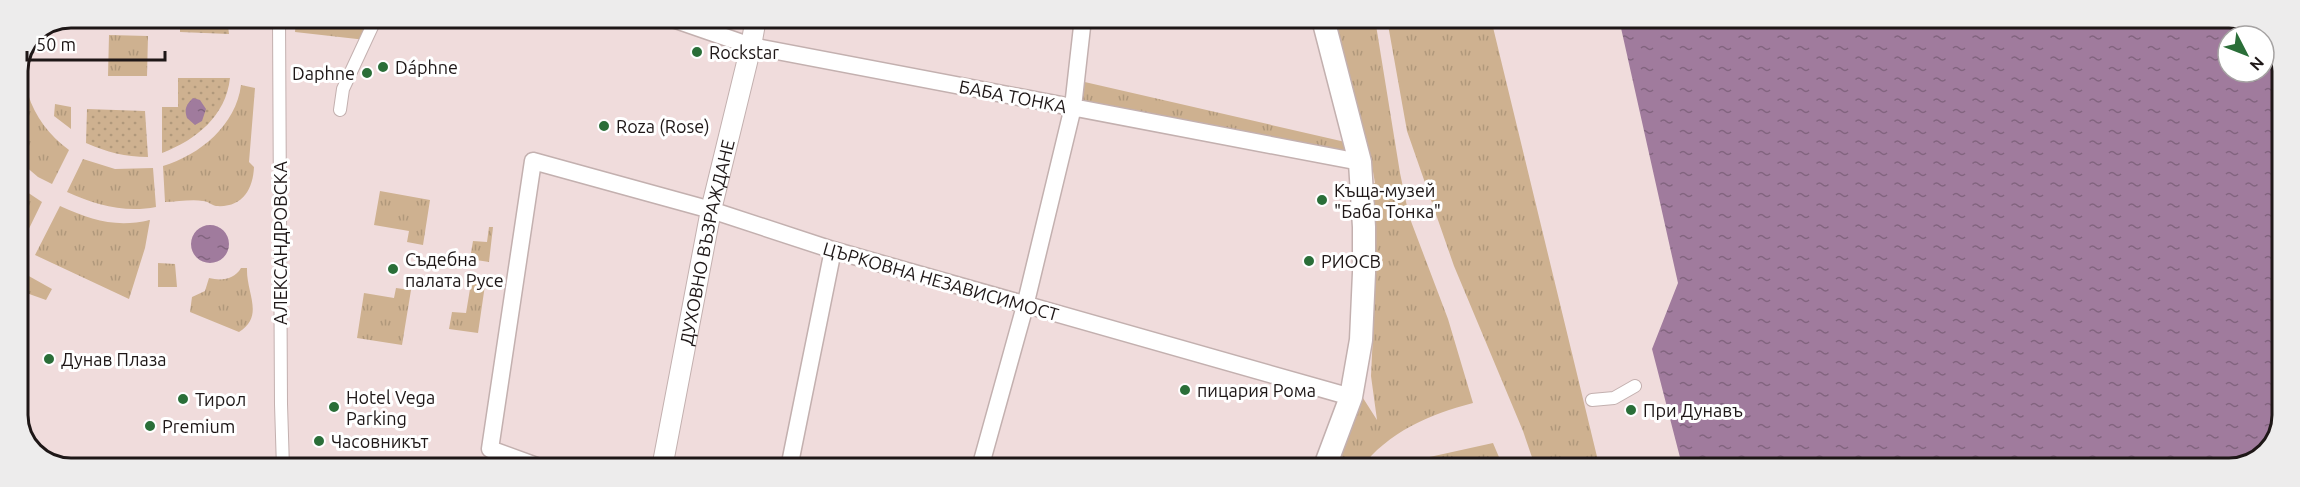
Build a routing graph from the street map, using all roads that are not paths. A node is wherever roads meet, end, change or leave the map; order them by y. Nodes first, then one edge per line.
1 (279, 29) edge
2 (371, 29) edge
3 (702, 29) edge
4 (754, 29) edge
5 (1081, 29) edge
6 (1326, 29) edge
7 (752, 46) junction
8 (1072, 107) junction
9 (339, 110) dead end
10 (1359, 162) junction
11 (711, 210) junction
12 (834, 250) junction
13 (1024, 306) junction
14 (1635, 386) dead end
15 (1351, 397) junction
16 (1592, 400) dead end
17 (284, 458) edge
18 (515, 458) edge
19 (665, 458) edge
20 (791, 458) edge
21 (983, 458) edge
22 (1330, 458) edge

1 - 17 street, АЛЕКСАНДРОВСКА
2 - 9 street
3 - 7 street, БАБА ТОНКА
4 - 7 street, ДУХОВНО ВЪЗРАЖДАНЕ
5 - 8 street
6 - 10 main road
7 - 8 street, БАБА ТОНКА
7 - 11 street, ДУХОВНО ВЪЗРАЖДАНЕ
8 - 10 street, БАБА ТОНКА
8 - 13 street
10 - 15 main road
11 - 12 street, ЦЪРКОВНА НЕЗАВИСИМОСТ
11 - 18 street, ЦЪРКОВНА НЕЗАВИСИМОСТ
11 - 19 street, ДУХОВНО ВЪЗРАЖДАНЕ
12 - 13 street, ЦЪРКОВНА НЕЗАВИСИМОСТ
12 - 20 street
13 - 15 street, ЦЪРКОВНА НЕЗАВИСИМОСТ
13 - 21 street
14 - 16 street
15 - 22 main road

